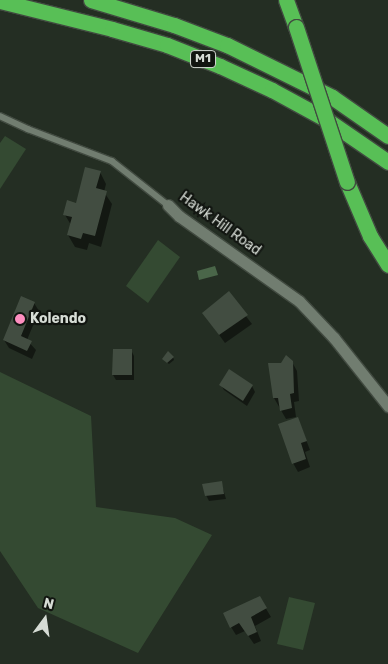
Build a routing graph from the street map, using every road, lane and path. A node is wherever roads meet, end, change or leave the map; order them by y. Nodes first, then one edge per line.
1 (91, 0) edge
2 (286, 0) edge
3 (0, 1) edge
4 (0, 116) edge
5 (388, 136) edge
6 (388, 162) edge
7 (168, 205) joint
8 (388, 265) edge
9 (388, 406) edge

1 - 5 highway, M1
2 - 8 highway, bridge
3 - 6 highway, M1
4 - 7 lane, Hawk Hill Road
7 - 9 street, Hawk Hill Road

